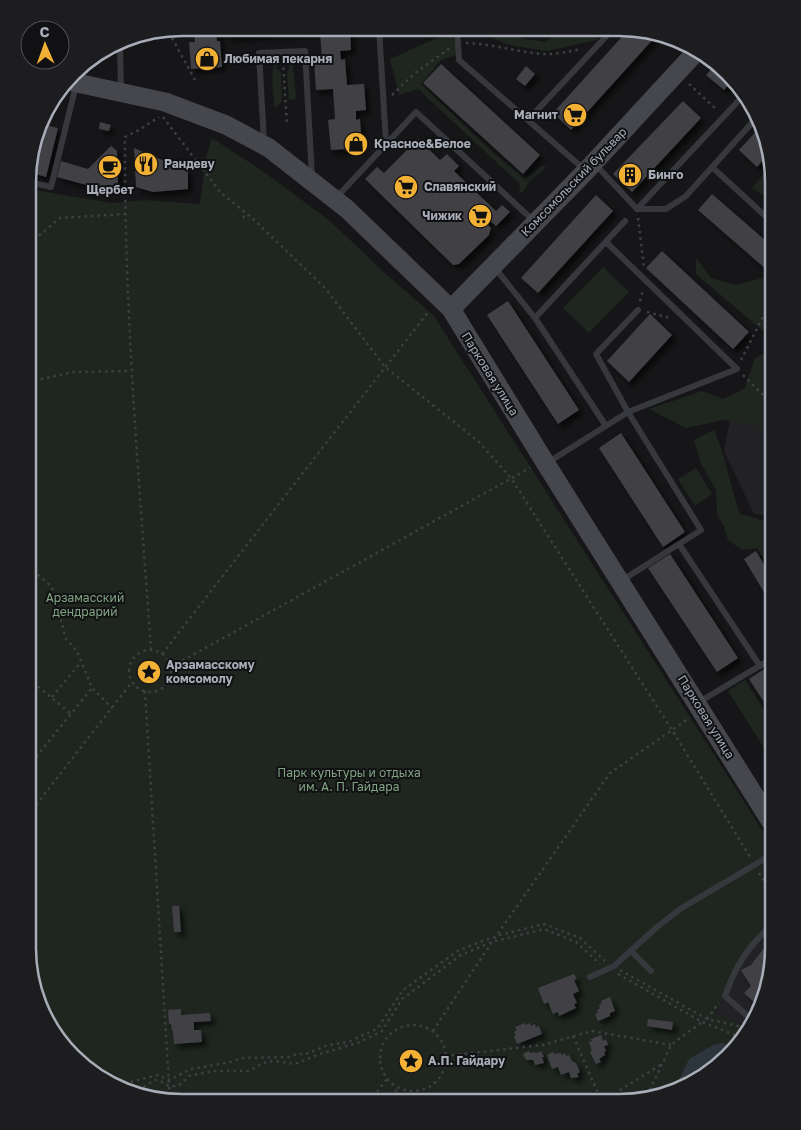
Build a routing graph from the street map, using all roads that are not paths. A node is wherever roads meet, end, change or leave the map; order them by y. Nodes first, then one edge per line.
1 (380, 36) edge
2 (458, 36) edge
3 (606, 36) edge
4 (120, 50) edge
5 (692, 56) edge
6 (75, 83) edge
7 (71, 88) edge
8 (121, 92) junction
9 (739, 100) edge
10 (528, 120) junction
11 (752, 123) edge
12 (386, 143) junction
13 (264, 146) junction
14 (590, 167) junction
15 (712, 168) junction
16 (312, 180) junction
17 (36, 184) edge
18 (335, 199) junction
19 (637, 209) junction
20 (765, 215) edge
21 (625, 221) dead end
22 (536, 222) junction
23 (606, 242) junction
24 (493, 265) junction
25 (451, 309) junction
26 (638, 310) road end
27 (536, 318) junction
28 (628, 412) junction
29 (606, 426) junction
30 (538, 466) junction
31 (679, 544) junction
32 (620, 582) junction
33 (764, 663) edge
34 (760, 666) junction
35 (693, 711) junction
36 (764, 796) edge
37 (764, 859) edge
38 (764, 932) edge
39 (631, 951) junction
40 (651, 971) dead end
41 (590, 977) dead end
42 (748, 1016) edge

1 - 12 lane
2 - 10 lane
3 - 10 lane
4 - 8 lane
5 - 14 street, Комсомольский бульвар
6 - 8 street, Парковая улица
7 - 17 lane
8 - 13 street, Парковая улица
9 - 19 lane
10 - 14 lane
11 - 15 lane
12 - 18 lane
12 - 22 lane
13 - 16 street, Парковая улица
13 - 16 lane
14 - 19 lane
14 - 22 street, Комсомольский бульвар
15 - 19 lane
15 - 20 lane
16 - 18 street, Парковая улица
18 - 25 street, Парковая улица
21 - 23 lane
22 - 24 street, Комсомольский бульвар
23 - 27 lane
23 - 28 lane
24 - 25 street, Комсомольский бульвар
24 - 27 lane
25 - 30 street, Парковая улица
26 - 28 lane
27 - 29 lane
28 - 29 lane
28 - 31 lane
29 - 30 lane
30 - 32 street, Парковая улица
31 - 32 lane
31 - 34 lane
32 - 35 street, Парковая улица
33 - 34 lane
34 - 35 lane
35 - 36 street, Парковая улица
37 - 39 lane
38 - 42 lane
39 - 40 lane
39 - 41 lane

